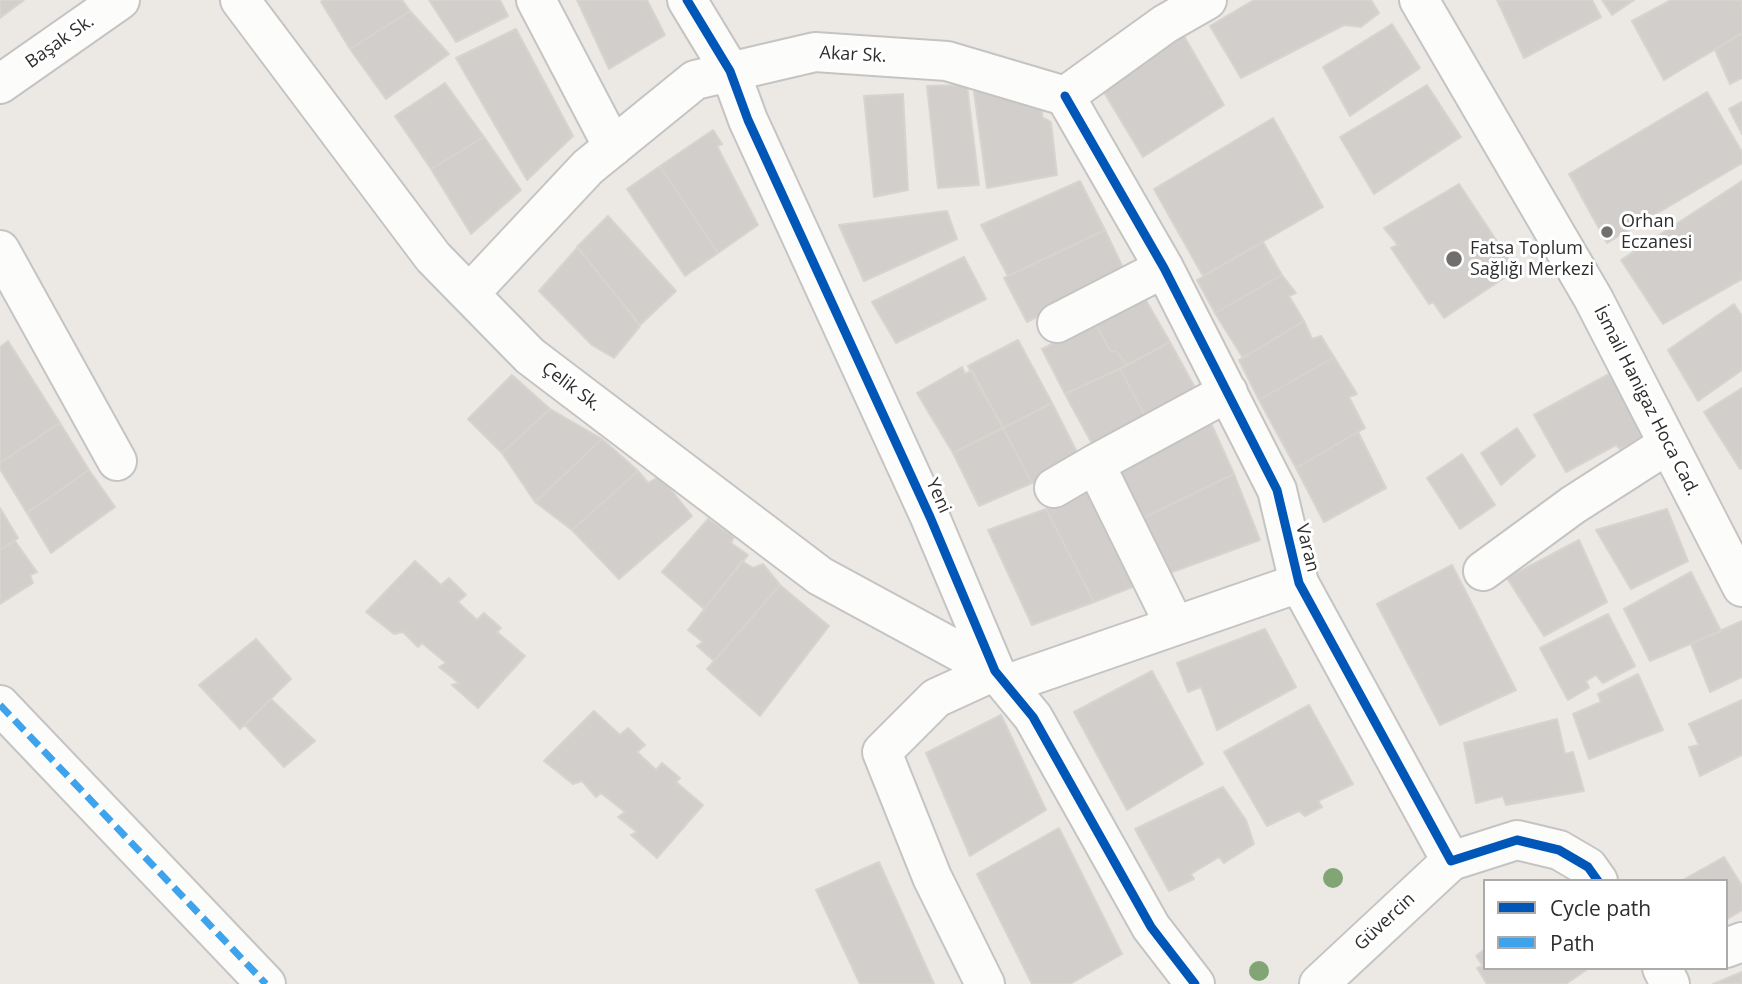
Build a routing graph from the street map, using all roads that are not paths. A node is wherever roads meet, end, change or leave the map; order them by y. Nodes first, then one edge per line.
1 (120, 0) edge
2 (240, 0) edge
3 (536, 0) edge
4 (687, 0) edge
5 (1208, 0) edge
6 (1433, 5) edge
7 (1160, 12) edge
8 (730, 71) junction
9 (0, 84) edge
10 (1065, 96) junction
11 (613, 147) junction
12 (0, 250) edge
13 (1164, 268) junction
14 (470, 294) junction
15 (1057, 323) dead end
16 (1227, 393) junction
17 (1668, 443) junction
18 (117, 461) dead end
19 (1095, 464) junction
20 (1054, 488) dead end
21 (1483, 571) dead end
22 (1299, 583) junction
23 (1742, 587) edge
24 (1175, 626) junction
25 (1001, 678) junction
26 (0, 705) edge
27 (1451, 861) junction
28 (1597, 879) edge
29 (266, 984) edge
30 (985, 984) edge
31 (1195, 984) edge
32 (1319, 984) edge

1 - 9 street, Başak Sk.
2 - 14 street, Çelik Sk.
3 - 11 street
4 - 8 street, Yeni
5 - 7 street
6 - 17 street, İsmail Hanigaz Hoca Cad.
7 - 10 street
8 - 10 street, Akar Sk.
8 - 11 street, Akar Sk.
8 - 25 street, Yeni
10 - 13 street, Varan
11 - 14 street, Akar Sk.
12 - 18 street
13 - 15 street
13 - 16 street, Varan
14 - 25 street, Çelik Sk.
16 - 19 street
16 - 22 street, Varan
17 - 21 street
17 - 23 street, İsmail Hanigaz Hoca Cad.
19 - 20 street
19 - 24 street
22 - 24 street
22 - 27 street, Varan
24 - 25 street
25 - 30 street
25 - 31 street, Yeni
26 - 29 street
27 - 28 street
27 - 32 street, Güvercin

